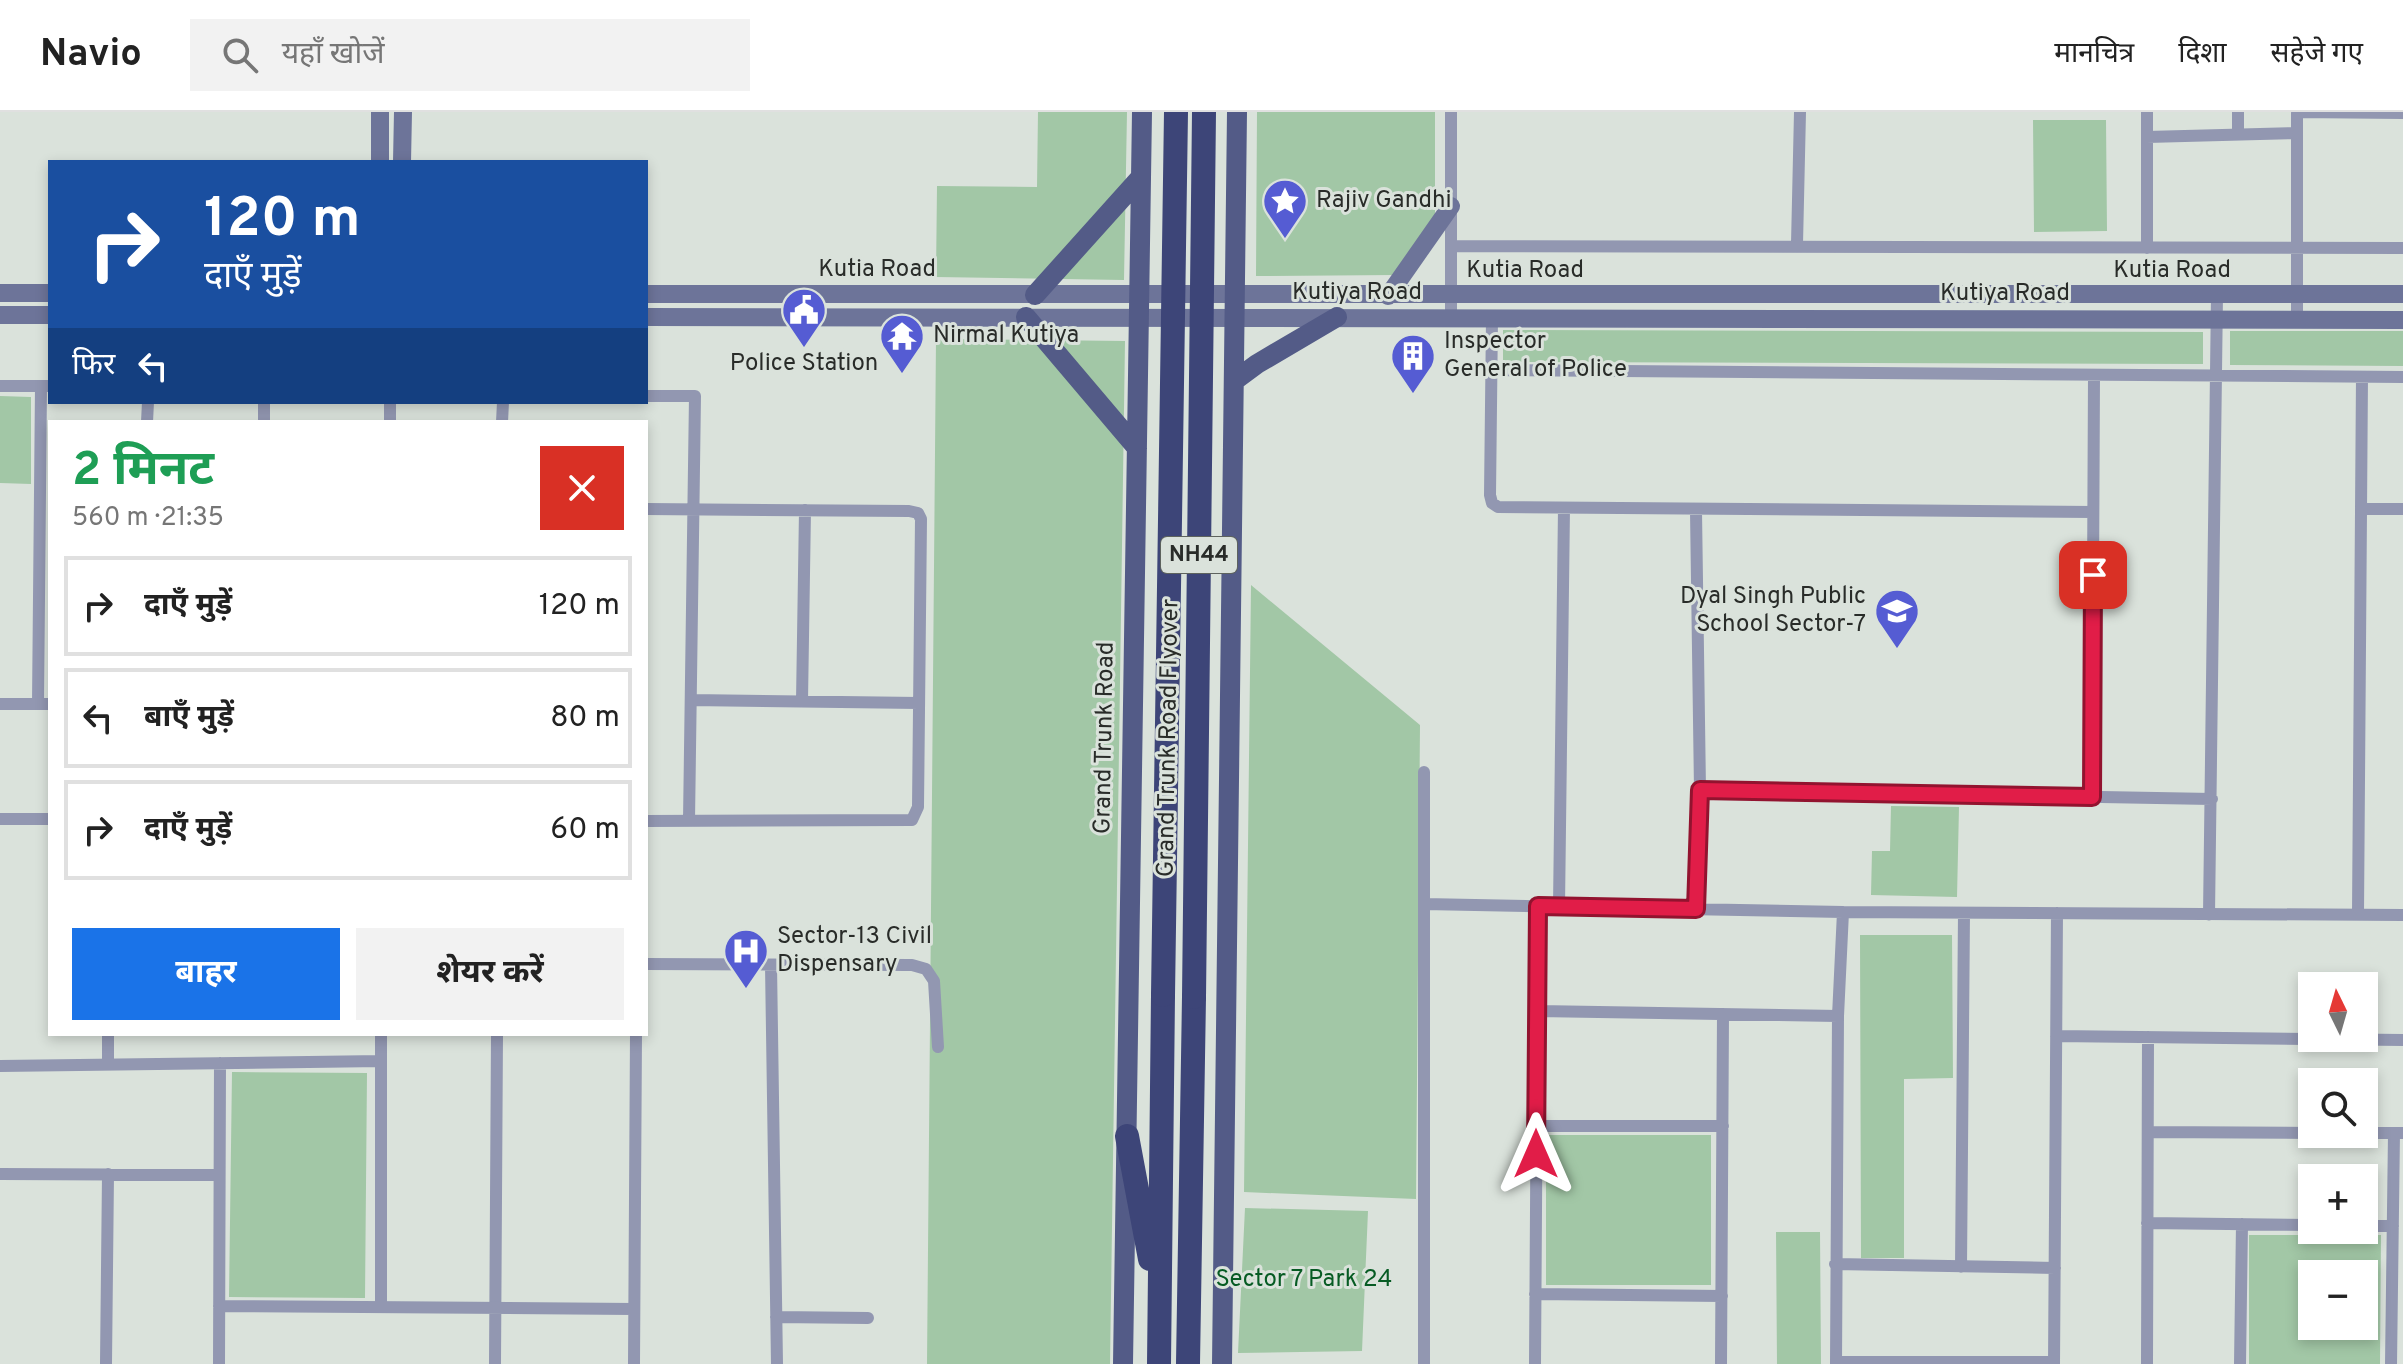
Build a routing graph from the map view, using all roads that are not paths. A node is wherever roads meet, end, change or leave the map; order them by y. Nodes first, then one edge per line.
1 (1142, 112) edge
2 (1176, 112) edge
3 (1204, 112) edge
4 (1237, 112) edge
5 (1451, 112) edge
6 (1800, 112) edge
7 (2147, 112) edge
8 (2238, 112) edge
9 (2297, 112) edge
10 (2403, 113) edge
11 (380, 115) edge
12 (403, 115) edge
13 (2297, 133) junction
14 (2238, 135) junction
15 (2147, 137) junction
16 (380, 160) edge
17 (402, 160) edge
18 (1141, 177) junction
19 (1451, 206) junction
20 (1797, 244) junction
21 (1451, 246) junction
22 (2147, 248) junction
23 (2297, 248) junction
24 (2403, 248) edge
25 (0, 293) edge
26 (48, 293) edge
27 (648, 294) edge
28 (929, 294) junction
29 (2297, 294) junction
30 (2403, 294) edge
31 (1035, 295) junction
32 (1081, 295) junction
33 (1140, 295) junction
34 (1235, 295) junction
35 (1451, 295) junction
36 (2217, 295) junction
37 (1320, 296) junction
38 (1388, 296) junction
39 (0, 315) edge
40 (48, 315) edge
41 (648, 317) edge
42 (927, 317) junction
43 (1026, 317) junction
44 (1081, 317) junction
45 (1139, 317) junction
46 (1235, 317) junction
47 (1329, 317) junction
48 (1451, 317) junction
49 (1492, 317) junction
50 (2217, 319) junction
51 (2297, 320) junction
52 (2403, 320) edge
53 (1491, 370) junction
54 (2094, 375) junction
55 (2217, 377) junction
56 (2362, 377) junction
57 (2403, 377) edge
58 (1234, 381) junction
59 (0, 386) edge
60 (46, 386) edge
61 (648, 396) edge
62 (1137, 448) junction
63 (1564, 508) junction
64 (648, 509) edge
65 (693, 509) junction
66 (2361, 509) junction
67 (2403, 509) edge
68 (805, 510) junction
69 (1696, 511) junction
70 (2093, 512) junction
71 (691, 700) junction
72 (802, 701) junction
73 (919, 703) junction
74 (0, 704) edge
75 (44, 704) edge
76 (1424, 772) dead end
77 (1700, 790) junction
78 (2092, 797) junction
79 (2212, 799) junction
80 (0, 819) edge
81 (48, 819) edge
82 (648, 821) edge
83 (689, 821) junction
84 (1424, 904) junction
85 (1538, 906) junction
86 (1559, 907) junction
87 (1696, 909) junction
88 (1843, 912) junction
89 (1964, 913) junction
90 (2057, 913) junction
91 (2358, 914) junction
92 (2209, 915) junction
93 (2403, 915) edge
94 (648, 964) edge
95 (771, 965) junction
96 (1538, 1011) junction
97 (1723, 1014) junction
98 (1838, 1016) junction
99 (108, 1036) edge
100 (381, 1036) edge
101 (497, 1036) edge
102 (636, 1036) edge
103 (2056, 1036) junction
104 (2148, 1037) junction
105 (2403, 1040) edge
106 (938, 1047) dead end
107 (381, 1061) junction
108 (220, 1063) junction
109 (108, 1064) junction
110 (0, 1066) edge
111 (1537, 1126) junction
112 (1723, 1126) junction
113 (2148, 1132) junction
114 (2298, 1133) edge
115 (2398, 1133) edge
116 (1127, 1136) junction
117 (0, 1174) edge
118 (108, 1174) junction
119 (219, 1175) junction
120 (2147, 1223) junction
121 (2242, 1224) junction
122 (2298, 1225) edge
123 (2378, 1226) edge
124 (2393, 1226) junction
125 (1835, 1264) junction
126 (1961, 1267) junction
127 (2055, 1268) junction
128 (1535, 1294) junction
129 (1722, 1296) junction
130 (219, 1306) junction
131 (381, 1307) junction
132 (495, 1308) junction
133 (634, 1309) junction
134 (1160, 1312) junction
135 (776, 1317) junction
136 (868, 1318) dead end
137 (1836, 1363) edge
138 (1959, 1363) edge
139 (2054, 1363) edge
140 (106, 1364) edge
141 (219, 1364) edge
142 (495, 1364) edge
143 (634, 1364) edge
144 (777, 1364) edge
145 (1123, 1364) edge
146 (1159, 1364) edge
147 (1188, 1364) edge
148 (1222, 1364) edge
149 (1424, 1364) edge
150 (1535, 1364) edge
151 (1721, 1364) edge
152 (2147, 1364) edge
153 (2240, 1364) edge
154 (2391, 1364) edge

1 - 18 main road, Grand Trunk Road
2 - 134 highway, Grand Trunk Road Flyover / NH44, bridge
3 - 147 highway, Grand Trunk Road Flyover / NH44, bridge
4 - 34 main road
5 - 19 street
6 - 20 street
7 - 15 street
8 - 14 street
9 - 10 street
9 - 13 street
11 - 12 street
11 - 16 street
12 - 17 street
13 - 14 street
13 - 23 street
14 - 15 street
15 - 22 street
18 - 31 main road
18 - 33 main road, Grand Trunk Road
19 - 21 street
19 - 38 street
20 - 21 street
20 - 22 street
21 - 35 street
22 - 23 street
23 - 24 street
23 - 29 street
25 - 26 street
27 - 28 street, Kutia Road
28 - 31 street, Kutia Road
28 - 42 street
29 - 30 street, Kutia Road
29 - 36 street, Kutia Road
29 - 51 street
31 - 32 street, Kutia Road
32 - 33 street, Kutia Road
32 - 44 street
33 - 34 street, Kutia Road
33 - 45 main road, Grand Trunk Road
34 - 37 street, Kutia Road
34 - 46 main road
35 - 36 street, Kutia Road
35 - 38 street, Kutia Road
35 - 48 street
36 - 50 street
37 - 38 street, Kutia Road
37 - 47 street
39 - 40 street
41 - 42 street, Kutiya Road
42 - 43 street, Kutiya Road
43 - 44 street, Kutiya Road
43 - 62 main road
44 - 45 street, Kutiya Road
45 - 46 street, Kutiya Road
45 - 62 main road, Grand Trunk Road
46 - 47 street, Kutiya Road
46 - 58 main road
47 - 48 street, Kutiya Road
47 - 58 main road
48 - 49 street, Kutiya Road
49 - 50 street, Kutiya Road
49 - 53 street
50 - 51 street, Kutiya Road
50 - 55 street
51 - 52 street, Kutiya Road
53 - 54 street
53 - 63 street
54 - 55 street
54 - 70 street
55 - 56 street
55 - 79 street
56 - 57 street
56 - 66 street
58 - 148 main road
59 - 60 street
60 - 75 street
61 - 65 street
62 - 116 main road, Grand Trunk Road
63 - 69 street
63 - 86 street
64 - 65 street
65 - 68 street
65 - 71 street
66 - 67 street
66 - 91 street
68 - 72 street
68 - 73 street
69 - 70 street
69 - 77 street
70 - 78 street
71 - 72 street
71 - 83 street
72 - 73 street
73 - 83 street
74 - 75 street
76 - 84 street
77 - 78 street
77 - 87 street
78 - 79 street
79 - 92 street
80 - 81 street
82 - 83 street
84 - 85 street
84 - 149 street
85 - 86 street
85 - 96 street
86 - 87 street
87 - 88 street
88 - 89 street
88 - 98 street
89 - 90 street
89 - 126 street
90 - 92 street
90 - 103 street
91 - 92 street
91 - 93 street
94 - 95 street
95 - 106 street
95 - 135 street
96 - 97 street
96 - 111 street
97 - 98 street
97 - 112 street
98 - 125 street
99 - 109 street
100 - 107 street
101 - 132 street
102 - 133 street
103 - 104 street
103 - 127 street
104 - 105 street
104 - 113 street
107 - 108 street
107 - 131 street
108 - 109 street
108 - 119 street
109 - 110 street
111 - 112 street
111 - 128 street
112 - 129 street
113 - 114 street
113 - 120 street
115 - 124 street
116 - 134 highway
116 - 145 main road, Grand Trunk Road
117 - 118 street
118 - 119 street
118 - 140 street
119 - 130 street
120 - 121 street
120 - 152 street
121 - 122 street
121 - 153 street
123 - 124 street
124 - 154 street
125 - 126 street
125 - 137 street
126 - 127 street
127 - 139 street
128 - 129 street
128 - 150 street
129 - 151 street
130 - 131 street
130 - 141 street
131 - 132 street
132 - 133 street
132 - 142 street
133 - 143 street
134 - 146 highway, NH44
135 - 136 street
135 - 144 street
137 - 138 street
138 - 139 street

